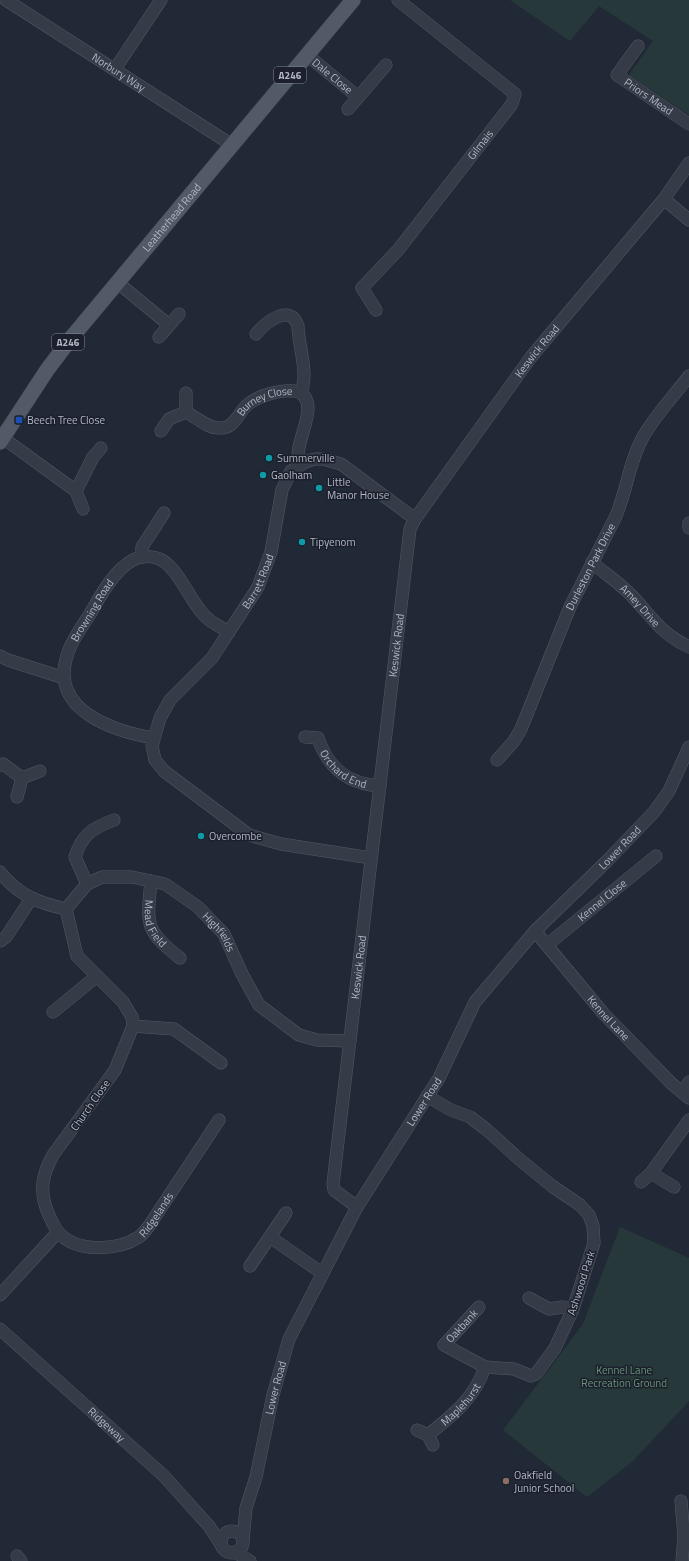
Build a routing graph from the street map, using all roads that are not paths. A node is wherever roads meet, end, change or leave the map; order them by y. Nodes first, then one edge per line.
1 (6, 0) edge
2 (161, 0) edge
3 (353, 0) edge
4 (398, 0) edge
5 (638, 46) dead end
6 (307, 55) junction
7 (386, 65) dead end
8 (115, 69) junction
9 (358, 97) junction
10 (348, 108) dead end
11 (689, 124) edge
12 (232, 145) junction
13 (689, 163) edge
14 (664, 200) junction
15 (689, 220) edge
16 (117, 282) junction
17 (376, 310) dead end
18 (179, 314) dead end
19 (169, 325) junction
20 (256, 334) dead end
21 (159, 338) dead end
22 (689, 376) edge
23 (300, 393) junction
24 (186, 394) dead end
25 (186, 412) junction
26 (161, 427) dead end
27 (2, 440) edge
28 (101, 448) dead end
29 (300, 465) junction
30 (76, 491) junction
31 (83, 509) dead end
32 (164, 513) dead end
33 (415, 518) junction
34 (689, 523) edge
35 (689, 528) edge
36 (142, 557) junction
37 (592, 562) junction
38 (229, 632) junction
39 (689, 647) edge
40 (0, 656) edge
41 (64, 678) junction
42 (312, 735) dead end
43 (152, 738) junction
44 (689, 747) edge
45 (497, 760) dead end
46 (0, 764) edge
47 (40, 771) dead end
48 (22, 778) junction
49 (380, 786) junction
50 (17, 797) dead end
51 (114, 820) dead end
52 (656, 856) dead end
53 (371, 858) junction
54 (0, 872) edge
55 (151, 880) junction
56 (87, 884) junction
57 (32, 899) junction
58 (66, 908) junction
59 (535, 931) junction
60 (0, 941) edge
61 (547, 945) junction
62 (180, 958) dead end
63 (97, 976) junction
64 (53, 1012) dead end
65 (133, 1026) junction
66 (350, 1041) junction
67 (221, 1063) dead end
68 (689, 1082) edge
69 (686, 1095) edge
70 (428, 1096) junction
71 (219, 1120) dead end
72 (689, 1120) edge
73 (651, 1173) junction
74 (642, 1182) dead end
75 (674, 1187) dead end
76 (357, 1207) junction
77 (286, 1213) dead end
78 (58, 1232) junction
79 (270, 1238) junction
80 (250, 1266) dead end
81 (322, 1273) junction
82 (0, 1295) edge
83 (529, 1298) dead end
84 (479, 1307) dead end
85 (573, 1309) junction
86 (0, 1329) edge
87 (444, 1345) joint
88 (485, 1367) junction
89 (426, 1436) dead end
90 (681, 1501) dead end
91 (246, 1508) junction
92 (208, 1526) junction
93 (228, 1532) junction
94 (233, 1547) junction
95 (220, 1561) edge
96 (223, 1561) edge
97 (250, 1561) edge
98 (682, 1561) edge

1 - 8 street, Norbury Way
2 - 8 street
3 - 6 main road, Leatherhead Road / A246
4 - 17 street, Gilmais
5 - 11 street, Priors Mead
6 - 9 street, Dale Close
6 - 12 main road, Leatherhead Road / A246
7 - 9 street, Dale Close
8 - 12 street, Norbury Way
9 - 10 street, Dale Close
12 - 16 main road, Leatherhead Road / A246
13 - 14 street, Keswick Road
14 - 15 street
14 - 33 street, Keswick Road
16 - 19 street
16 - 27 main road, Leatherhead Road / A246
18 - 19 street
19 - 21 street
20 - 23 street
22 - 37 street, Durleston Park Drive
23 - 25 street, Burney Close
23 - 29 street, Burney Close
24 - 25 street
25 - 26 street
27 - 30 street
28 - 30 street
29 - 33 street, Barrett Road
29 - 38 street, Barrett Road
30 - 31 street
32 - 36 street
33 - 49 street, Keswick Road
34 - 35 street
36 - 38 street
36 - 41 street, Browning Road
37 - 39 street, Amey Drive
37 - 45 street, Durleston Park Drive
38 - 43 street, Barrett Road
40 - 41 street
41 - 43 street, Browning Road
42 - 49 street, Orchard End
43 - 53 street, Barrett Road
44 - 59 street, Lower Road
46 - 48 street
47 - 48 street
48 - 50 street
49 - 53 street, Keswick Road
51 - 56 street
52 - 61 street, Kennel Close
53 - 66 street, Keswick Road
54 - 57 street
55 - 56 street, Highfields
55 - 62 street, Mead Field
55 - 66 street, Highfields
56 - 58 street, Highfields
57 - 58 street
57 - 60 street
58 - 63 street
59 - 61 street, Kennel Lane
59 - 70 street, Lower Road
61 - 69 street, Kennel Lane
63 - 64 street
63 - 65 street
65 - 67 street
65 - 78 street, Church Close
66 - 76 street, Keswick Road
68 - 69 street
70 - 76 street, Lower Road
70 - 85 street, Ashwood Park
71 - 78 street, Ridgelands
72 - 73 street
73 - 74 street
73 - 75 street
76 - 81 street, Lower Road
77 - 79 street
78 - 82 street
79 - 80 street
79 - 81 street
81 - 91 street, Lower Road
83 - 85 street
84 - 87 street, Oakbank
85 - 88 street, Ashwood Park
86 - 92 street, Ridgeway
87 - 88 street, Ashwood Park
88 - 89 street, Maplehurst
90 - 98 street
91 - 93 street, Lower Road
91 - 94 street, Lower Road
92 - 93 street, Ridgeway
92 - 94 street, Ridgeway
93 - 94 street, Lower Road
93 - 94 street
94 - 95 street, Lower Road
94 - 96 street, Lower Road
94 - 97 street

